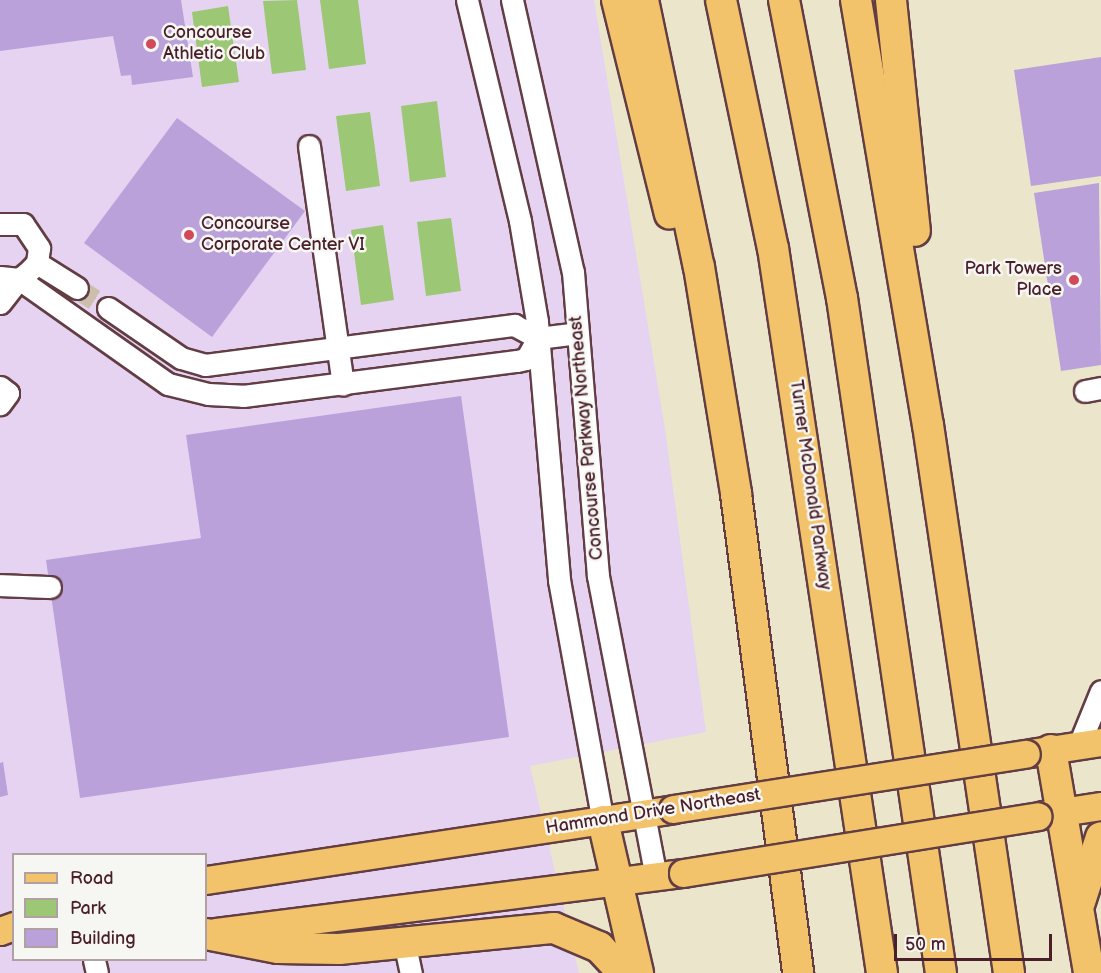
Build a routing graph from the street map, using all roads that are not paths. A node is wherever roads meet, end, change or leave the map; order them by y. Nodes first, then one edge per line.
1 (467, 0) edge
2 (512, 0) edge
3 (617, 0) edge
4 (643, 0) edge
5 (721, 0) edge
6 (784, 0) edge
7 (856, 0) edge
8 (891, 0) edge
9 (309, 146) dead end
10 (0, 224) edge
11 (38, 263) junction
12 (9, 278) edge
13 (77, 288) tunnel mouth
14 (0, 303) edge
15 (578, 333) junction
16 (98, 334) junction
17 (538, 338) junction
18 (338, 351) junction
19 (343, 385) junction
20 (0, 387) edge
21 (0, 404) edge
22 (928, 425) junction
23 (736, 494) junction
24 (0, 585) edge
25 (50, 587) dead end
26 (1101, 691) edge
27 (1064, 748) edge
28 (1101, 806) edge
29 (643, 814) junction
30 (1049, 814) junction
31 (603, 821) junction
32 (1101, 837) edge
33 (656, 877) junction
34 (207, 880) edge
35 (617, 884) junction
36 (870, 904) junction
37 (1078, 920) junction
38 (207, 934) edge
39 (207, 934) edge
40 (404, 941) junction
41 (411, 973) edge
42 (623, 973) edge
43 (638, 973) edge
44 (798, 973) edge
45 (876, 973) edge
46 (882, 973) edge
47 (941, 973) edge
48 (1009, 973) edge
49 (1089, 973) edge

1 - 17 street
2 - 15 street, Concourse Parkway Northeast
3 - 23 highway
4 - 23 highway
5 - 36 highway, Turner McDonald Parkway
6 - 47 highway
7 - 22 highway
8 - 22 highway
9 - 18 street
10 - 11 street
11 - 12 street
11 - 13 street
12 - 14 street
12 - 16 street
15 - 17 street
15 - 29 street, Concourse Parkway Northeast
16 - 18 street
16 - 19 street
17 - 18 street
17 - 19 street
17 - 31 street
18 - 19 street
20 - 21 street
22 - 48 highway
23 - 44 highway
24 - 25 street
26 - 27 street
27 - 29 main road, Hammond Drive Northeast, bridge
27 - 30 highway
28 - 30 main road
29 - 31 main road, Hammond Drive Northeast
29 - 33 street, Concourse Parkway Northeast
30 - 33 main road, bridge
30 - 37 highway
31 - 34 main road, Hammond Drive Northeast
31 - 35 highway
32 - 37 highway
33 - 35 main road
35 - 38 main road
35 - 43 highway
36 - 45 highway
36 - 46 highway, Turner McDonald Parkway
37 - 49 highway
39 - 40 highway
40 - 41 street
40 - 42 highway

